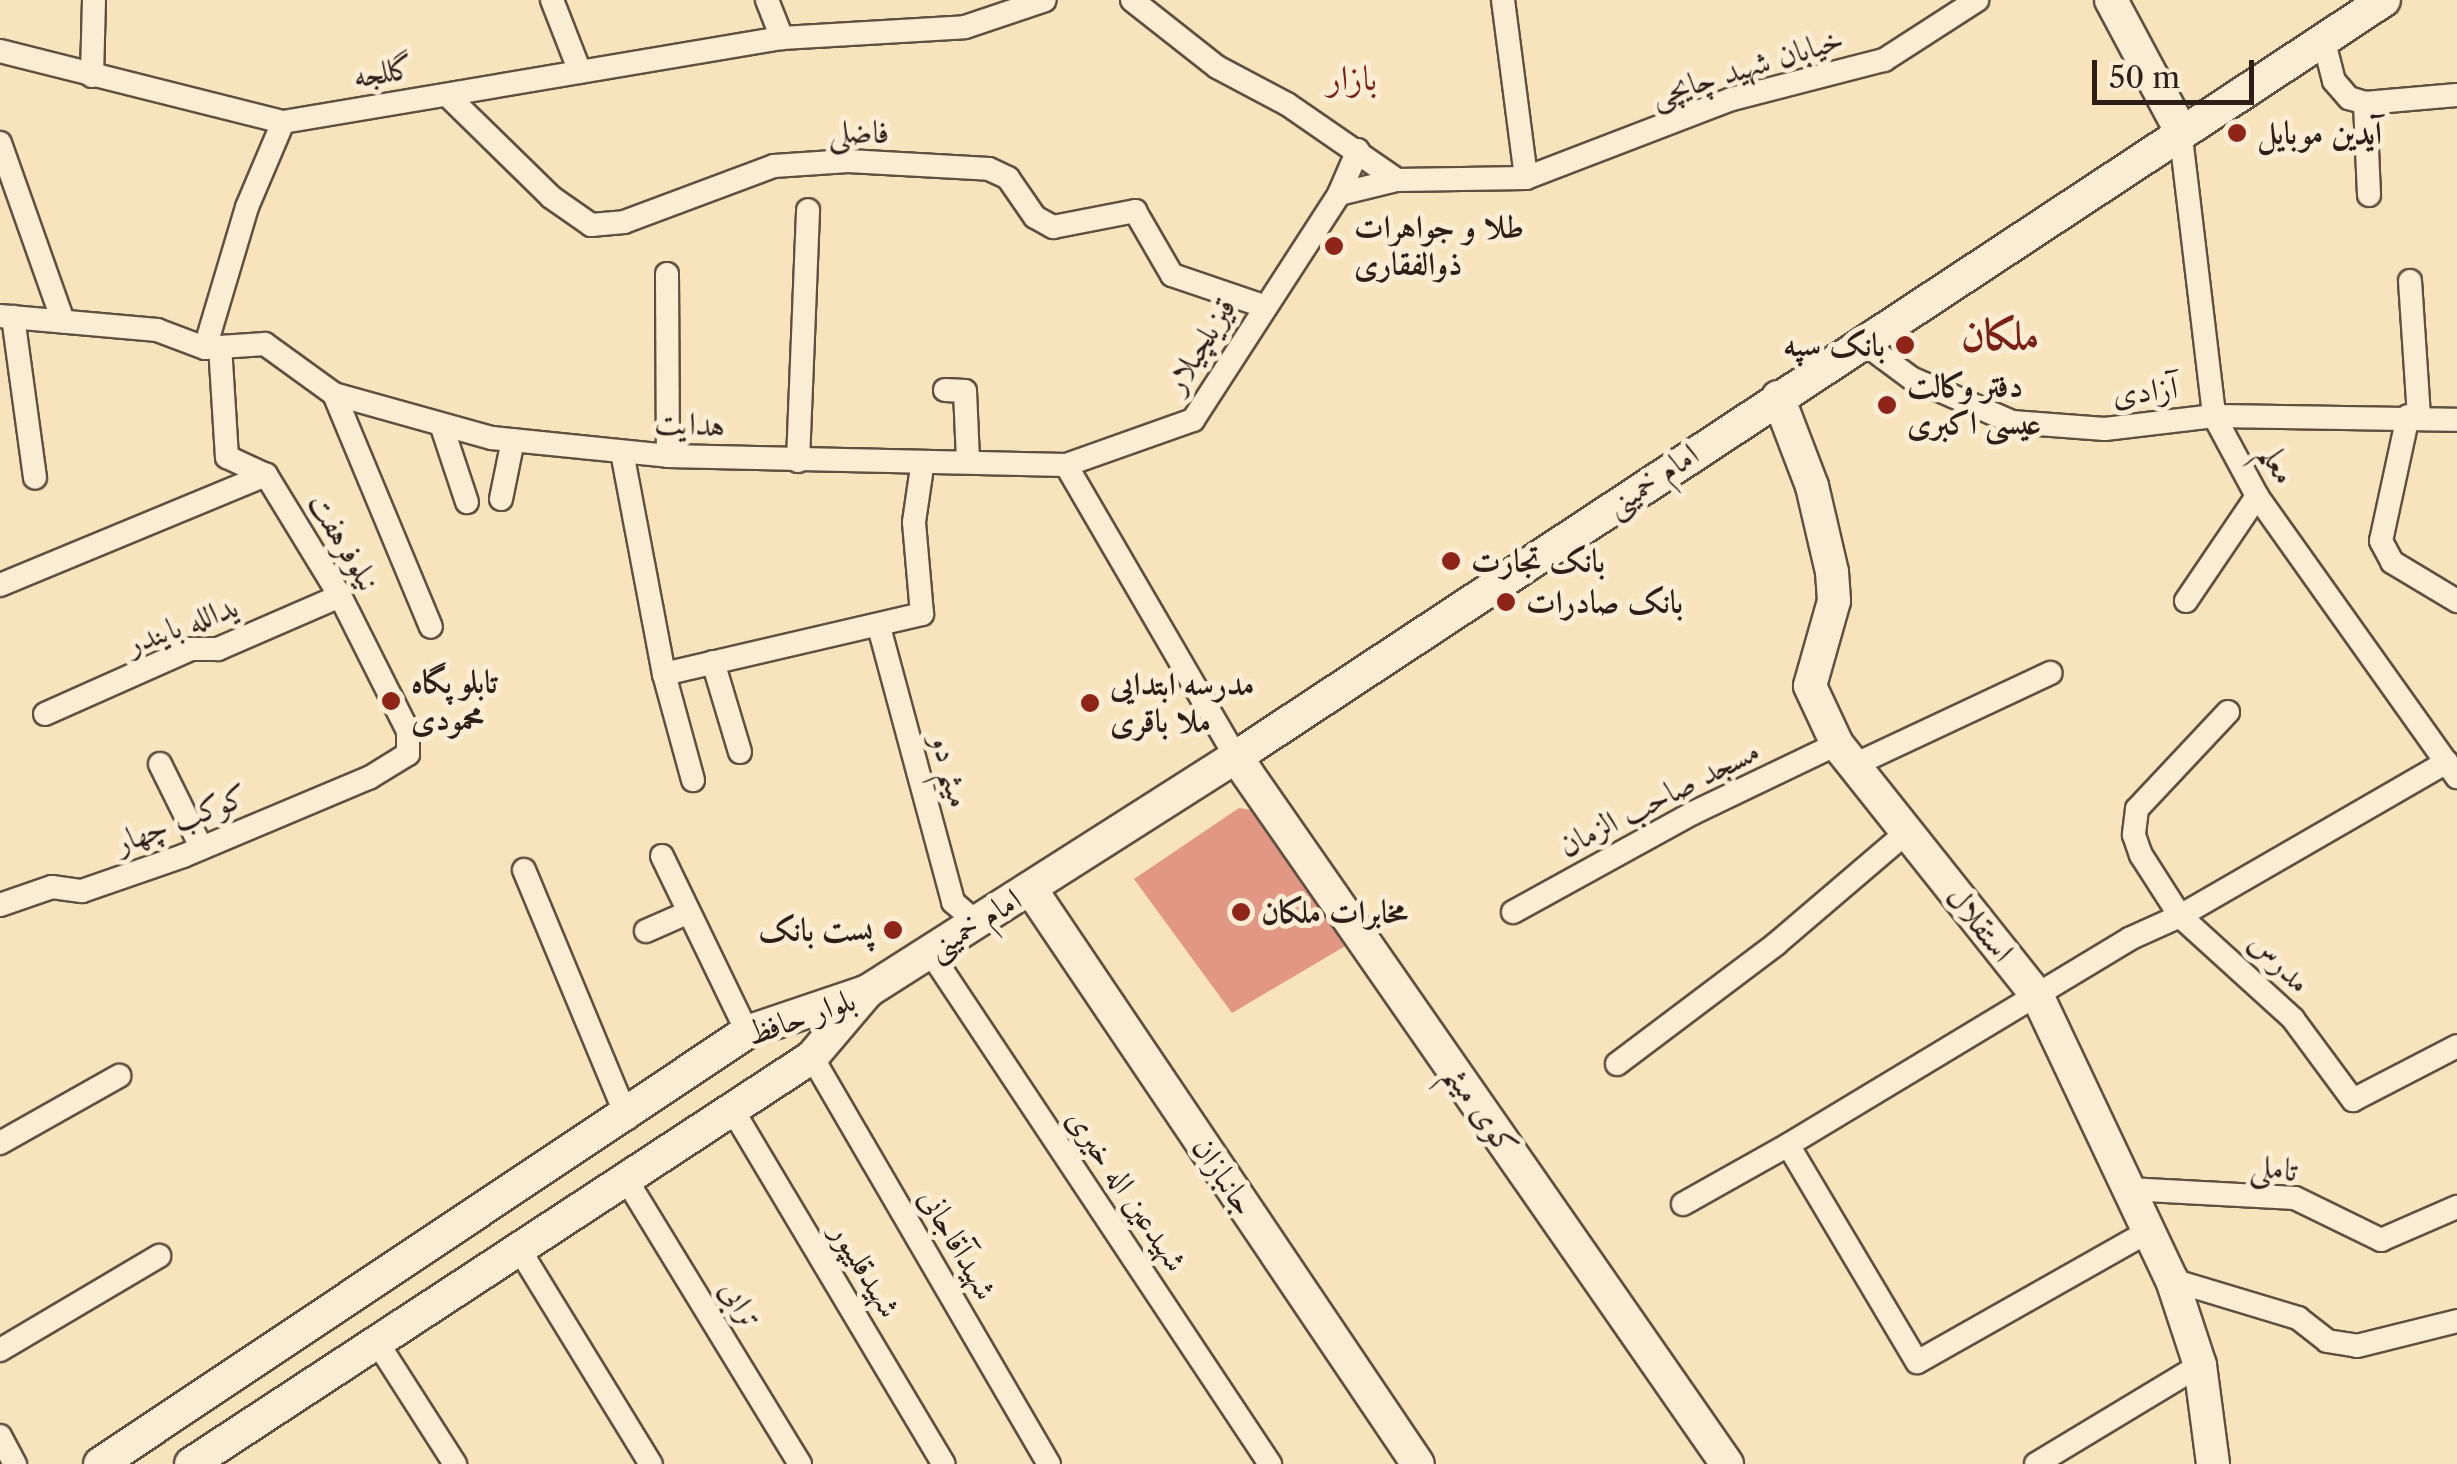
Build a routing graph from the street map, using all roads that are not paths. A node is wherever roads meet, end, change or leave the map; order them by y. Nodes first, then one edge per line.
1 (94, 0) edge
2 (552, 0) edge
3 (767, 0) edge
4 (1045, 0) edge
5 (1132, 0) edge
6 (1503, 0) edge
7 (2111, 0) edge
8 (2384, 0) edge
9 (1972, 1) edge
10 (782, 38) junction
11 (2323, 38) junction
12 (0, 51) edge
13 (580, 72) junction
14 (92, 76) junction
15 (446, 95) junction
16 (2457, 95) edge
17 (2365, 103) junction
18 (283, 122) junction
19 (2180, 129) junction
20 (0, 144) edge
21 (1358, 150) junction
22 (1526, 178) junction
23 (1397, 180) junction
24 (1339, 194) junction
25 (2369, 195) dead end
26 (808, 210) dead end
27 (668, 274) dead end
28 (2410, 281) dead end
29 (1263, 306) junction
30 (7, 316) edge
31 (62, 321) junction
32 (1861, 341) junction
33 (213, 348) junction
34 (945, 390) dead end
35 (334, 394) junction
36 (1778, 397) junction
37 (2214, 416) junction
38 (2413, 417) junction
39 (2457, 420) edge
40 (443, 430) junction
41 (513, 440) junction
42 (622, 452) junction
43 (668, 456) junction
44 (968, 460) junction
45 (798, 461) junction
46 (1066, 465) junction
47 (922, 467) junction
48 (266, 475) junction
49 (35, 478) dead end
50 (2257, 496) junction
51 (501, 499) dead end
52 (467, 502) dead end
53 (0, 585) edge
54 (340, 596) junction
55 (2186, 601) dead end
56 (2457, 601) edge
57 (431, 627) dead end
58 (879, 627) junction
59 (714, 662) junction
60 (664, 674) junction
61 (2050, 674) dead end
62 (2228, 712) dead end
63 (45, 714) dead end
64 (740, 752) dead end
65 (1846, 755) junction
66 (1236, 757) junction
67 (160, 764) dead end
68 (2452, 769) edge
69 (382, 773) joint
70 (693, 780) dead end
71 (1906, 832) junction
72 (201, 847) junction
73 (662, 856) dead end
74 (524, 870) dead end
75 (1030, 888) junction
76 (0, 906) edge
77 (1513, 912) dead end
78 (687, 913) junction
79 (2180, 916) junction
80 (976, 922) junction
81 (646, 931) dead end
82 (930, 952) junction
83 (868, 991) junction
84 (2037, 995) junction
85 (746, 1032) junction
86 (2457, 1046) edge
87 (812, 1057) junction
88 (1617, 1064) dead end
89 (119, 1076) dead end
90 (732, 1109) junction
91 (627, 1118) junction
92 (0, 1143) edge
93 (1788, 1145) junction
94 (626, 1179) junction
95 (2128, 1190) junction
96 (1683, 1204) dead end
97 (2457, 1206) edge
98 (2148, 1231) junction
99 (519, 1249) junction
100 (159, 1256) dead end
101 (2172, 1280) junction
102 (2457, 1321) edge
103 (377, 1342) junction
104 (0, 1350) edge
105 (2200, 1365) junction
106 (0, 1436) edge
107 (209, 1459) edge
108 (14, 1464) edge
109 (100, 1464) edge
110 (455, 1464) edge
111 (651, 1464) edge
112 (800, 1464) edge
113 (944, 1464) edge
114 (1049, 1464) edge
115 (1270, 1464) edge
116 (1417, 1464) edge
117 (1727, 1464) edge
118 (2036, 1464) edge
119 (2213, 1464) edge

1 - 14 street
2 - 13 street
3 - 10 street
4 - 10 street, گللجه
5 - 21 street
6 - 22 street
7 - 19 main road
8 - 11 main road, امام خمینی
9 - 22 street, خیابان شهید چایچی
10 - 13 street, گللجه
11 - 17 street
11 - 19 main road, امام خمینی
12 - 14 street, گللجه
13 - 15 street, گللجه
14 - 18 street, گللجه
15 - 18 street, گللجه
15 - 29 street, فاضلی
16 - 17 street
17 - 25 street
18 - 33 street
19 - 32 main road, امام خمینی
19 - 37 street, معلم
20 - 31 street
21 - 23 street
21 - 24 street, قیزیلچیلار
22 - 23 street
23 - 24 street
24 - 29 street, قیزیلچیلار
26 - 45 street
27 - 43 street
28 - 38 street
29 - 46 street, قیزیلچیلار
30 - 31 street, هدایت
30 - 49 street
31 - 33 street, هدایت
32 - 36 main road, امام خمینی
32 - 37 street, آزادی
33 - 35 street, هدایت
33 - 48 street, نیلوفرهفت
34 - 44 street
35 - 40 street, هدایت
35 - 57 street
36 - 65 main road, استقلال
36 - 66 main road, امام خمینی
37 - 38 street, آزادی
37 - 50 street, معلم
38 - 39 street, آزادی
38 - 56 street
40 - 41 street, هدایت
40 - 52 street
41 - 42 street, هدایت
41 - 51 street
42 - 43 street, هدایت
42 - 60 street
43 - 45 street, هدایت
44 - 46 street, هدایت
44 - 47 street, هدایت
45 - 47 street, هدایت
46 - 66 street
47 - 58 street
48 - 53 street
48 - 54 street, نیلوفرهفت
50 - 55 street
50 - 68 street, معلم
54 - 63 street, یدالله بایندر
54 - 69 street, نیلوفرهفت
58 - 59 street
58 - 80 street, میثم دو
59 - 60 street
59 - 64 street
60 - 70 street
61 - 65 street, مسجد صاحب الزمان
62 - 79 street
65 - 71 main road, استقلال
65 - 77 street, مسجد صاحب الزمان
66 - 75 main road, امام خمینی
66 - 117 main road, کوی میثم
67 - 72 street
68 - 79 street
69 - 72 street, کوکب چهار
71 - 84 main road, استقلال
71 - 88 street
72 - 76 street, کوکب چهار
73 - 78 street
74 - 91 street
75 - 80 main road, امام خمینی
75 - 116 main road, جانبازان
78 - 81 street
78 - 85 street
79 - 84 street
79 - 86 street, مدرس
80 - 82 main road, امام خمینی
82 - 83 main road, امام خمینی
82 - 115 street, شهیدعین اله خیری
83 - 85 main road, بلوار حافظ
83 - 87 main road, بلوار حافظ
84 - 93 street
84 - 95 main road, استقلال
85 - 91 main road, بلوار حافظ
87 - 90 main road, بلوار حافظ
87 - 114 street, شهیدآقاجانی
89 - 92 street
90 - 94 main road, بلوار حافظ
90 - 113 street, شهیدقلیپور
91 - 109 main road, بلوار حافظ
93 - 96 street
93 - 98 street
94 - 99 main road, بلوار حافظ
94 - 112 street, ترابی
95 - 97 street, تاملی
95 - 98 main road, استقلال
98 - 101 main road, استقلال
99 - 103 main road, بلوار حافظ
99 - 111 street
100 - 104 street
101 - 102 street
101 - 105 main road, استقلال
103 - 107 main road, بلوار حافظ
103 - 110 street
105 - 118 street
105 - 119 main road, استقلال
106 - 108 street

